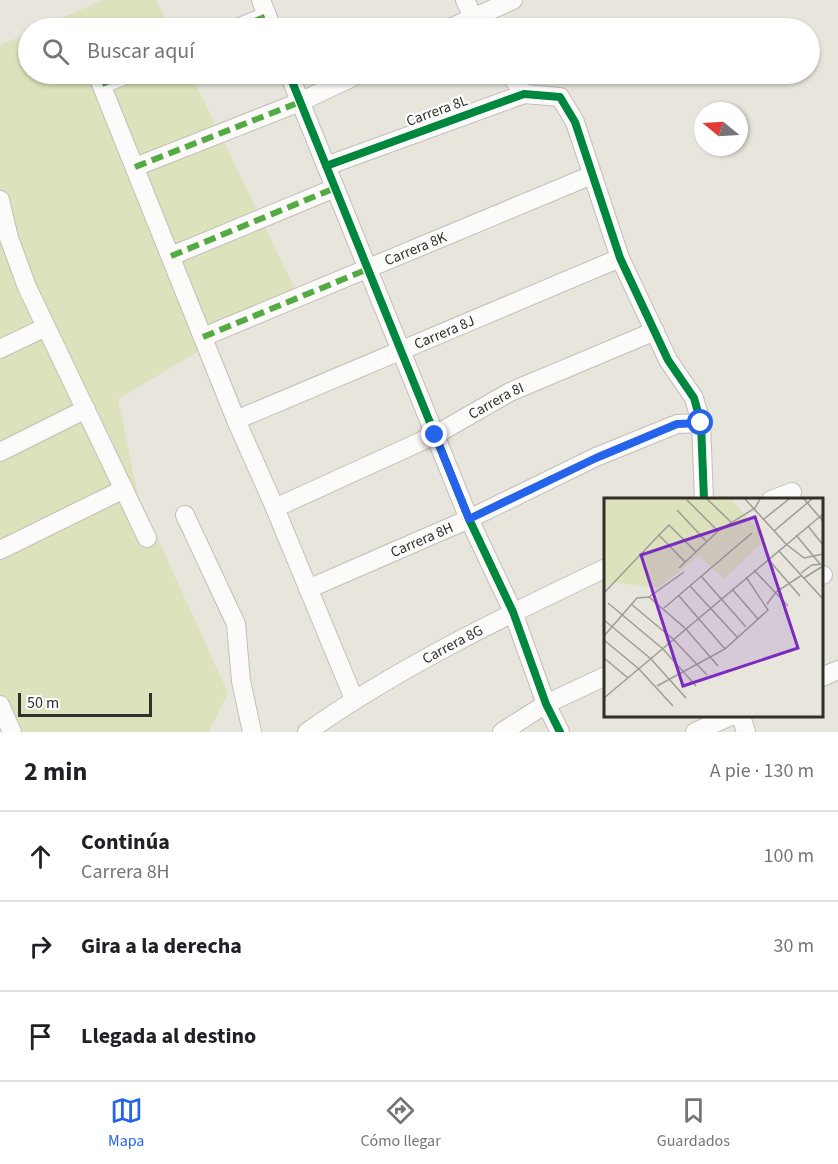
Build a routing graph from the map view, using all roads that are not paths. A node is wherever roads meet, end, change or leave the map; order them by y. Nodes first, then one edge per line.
1 (465, 0) edge
2 (513, 0) edge
3 (268, 10) edge
4 (254, 18) edge
5 (473, 18) edge
6 (483, 18) edge
7 (102, 84) edge
8 (294, 84) edge
9 (338, 84) edge
10 (517, 84) edge
11 (524, 94) junction
12 (300, 102) junction
13 (326, 166) junction
14 (135, 167) junction
15 (592, 175) junction
16 (335, 188) junction
17 (0, 200) edge
18 (4, 240) edge
19 (171, 256) junction
20 (621, 258) junction
21 (368, 269) junction
22 (46, 327) junction
23 (655, 332) junction
24 (203, 337) junction
25 (0, 349) edge
26 (402, 352) junction
27 (86, 409) junction
28 (236, 420) junction
29 (701, 423) junction
30 (435, 435) junction
31 (0, 452) edge
32 (124, 489) junction
33 (792, 492) dead end
34 (704, 498) edge
35 (776, 498) edge
36 (275, 508) junction
37 (185, 515) dead end
38 (469, 519) junction
39 (147, 538) dead end
40 (0, 550) edge
41 (604, 569) edge
42 (308, 589) junction
43 (513, 612) junction
44 (838, 670) edge
45 (604, 677) edge
46 (823, 677) edge
47 (354, 699) junction
48 (546, 704) junction
49 (0, 705) edge
50 (729, 717) edge
51 (741, 717) edge
52 (12, 732) edge
53 (252, 732) edge
54 (306, 732) edge
55 (502, 732) edge
56 (560, 732) edge
57 (695, 732) edge
58 (746, 732) edge

1 - 5 street
2 - 6 street
3 - 4 street
7 - 14 street
8 - 12 street
9 - 12 street
10 - 11 street
11 - 13 street, Carrera 8L
11 - 15 street, Carrera 8L
12 - 13 street
12 - 14 street
13 - 16 street
14 - 19 street
15 - 20 street
15 - 21 street, Carrera 8K
16 - 19 street
16 - 21 street
17 - 18 street
18 - 22 street
19 - 24 street
20 - 23 street
20 - 26 street, Carrera 8J
21 - 24 street, Carrera 8K
21 - 26 street
22 - 25 street
22 - 27 street
23 - 29 street
23 - 30 street, Carrera 8I
24 - 28 street
26 - 28 street, Carrera 8J
26 - 30 street
27 - 31 street
27 - 32 street
28 - 36 street
29 - 34 street
29 - 38 street, Carrera 8H
30 - 36 street, Carrera 8I
30 - 38 street
32 - 39 street
32 - 40 street
33 - 35 street
36 - 42 street
37 - 53 street
38 - 42 street, Carrera 8H
38 - 43 street
41 - 43 street, Carrera 8G
42 - 47 street
43 - 47 street, Carrera 8G
43 - 48 street
44 - 46 street
45 - 48 street
47 - 54 street, Carrera 8G
48 - 55 street
48 - 56 street
49 - 52 street
50 - 57 street
51 - 58 street

